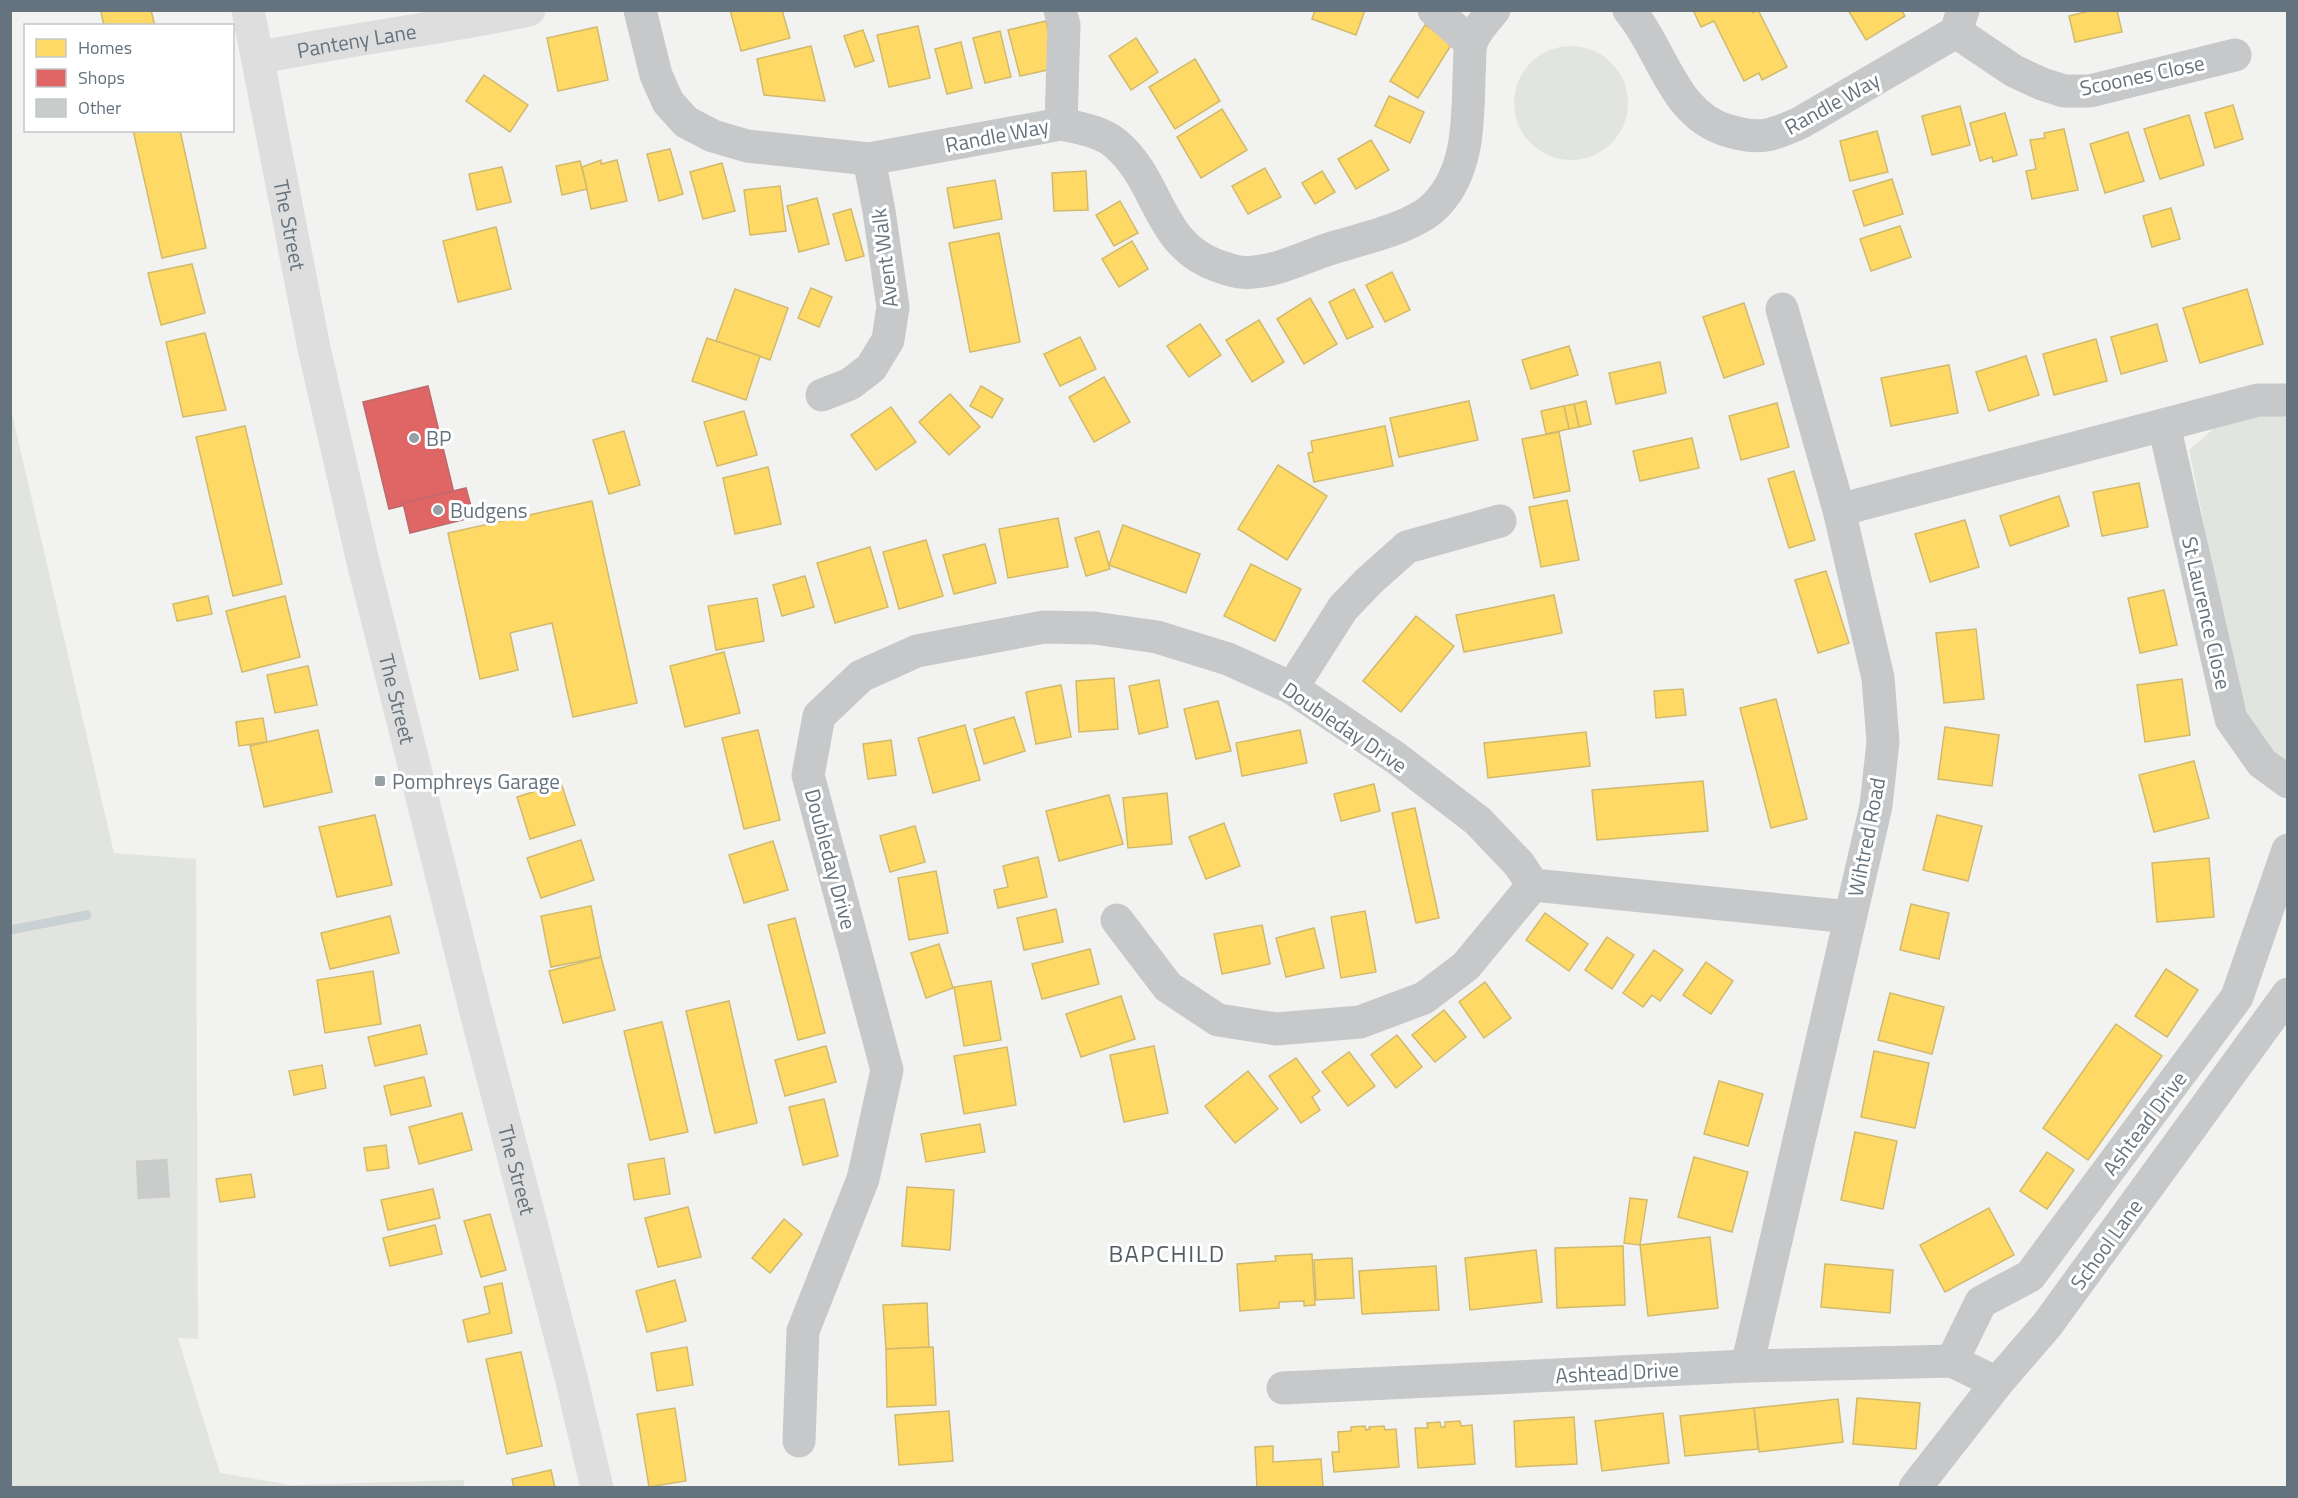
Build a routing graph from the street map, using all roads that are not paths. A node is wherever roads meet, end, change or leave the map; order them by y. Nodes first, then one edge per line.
1 (248, 10) edge
2 (529, 10) edge
3 (640, 10) edge
4 (1060, 10) edge
5 (1434, 10) edge
6 (1494, 10) edge
7 (1629, 10) edge
8 (1959, 21) edge
9 (1471, 43) junction
10 (2235, 55) dead end
11 (258, 58) junction
12 (1061, 124) junction
13 (869, 159) junction
14 (1782, 309) dead end
15 (822, 395) dead end
16 (2288, 399) edge
17 (2164, 425) junction
18 (1839, 510) junction
19 (1500, 521) dead end
20 (1292, 688) junction
21 (2288, 782) edge
22 (2288, 850) edge
23 (1533, 885) junction
24 (1850, 917) junction
25 (1117, 920) dead end
26 (2288, 994) edge
27 (1952, 1361) junction
28 (1747, 1366) junction
29 (1997, 1383) junction
30 (1283, 1388) dead end
31 (799, 1441) dead end
32 (597, 1488) edge
33 (1915, 1488) edge

1 - 11 main road, The Street
2 - 11 main road, Panteny Lane
3 - 13 street, Randle Way
4 - 12 street
5 - 9 street
6 - 9 street
7 - 8 street, Randle Way
8 - 10 street, Scoones Close
9 - 12 street, Randle Way
11 - 32 main road, The Street
12 - 13 street, Randle Way
13 - 15 street, Avent Walk
14 - 18 street, Wihtred Road
16 - 17 street
17 - 18 street
17 - 21 street, St Laurence Close
18 - 24 street, Wihtred Road
19 - 20 street
20 - 23 street, Doubleday Drive
20 - 31 street, Doubleday Drive
22 - 27 street, Ashtead Drive
23 - 24 street
23 - 25 street
24 - 28 street, Wihtred Road
26 - 29 street, School Lane
27 - 28 street, Ashtead Drive
27 - 29 street, Ashtead Drive
28 - 30 street, Ashtead Drive
29 - 33 street, School Lane

